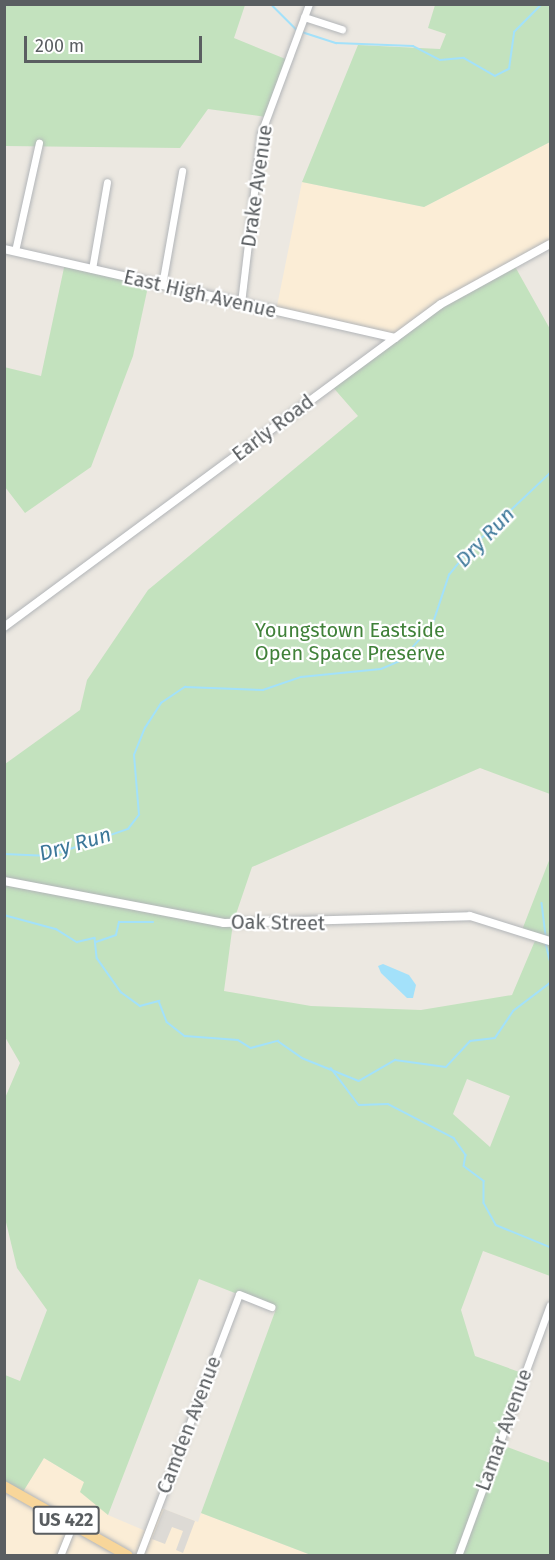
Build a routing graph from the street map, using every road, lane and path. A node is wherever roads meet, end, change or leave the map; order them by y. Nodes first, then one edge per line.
1 (309, 4) edge
2 (303, 19) junction
3 (342, 30) dead end
4 (39, 143) dead end
5 (182, 171) dead end
6 (107, 182) dead end
7 (550, 244) edge
8 (4, 249) edge
9 (15, 251) junction
10 (92, 269) junction
11 (162, 285) junction
12 (241, 303) junction
13 (395, 338) junction
14 (4, 627) edge
15 (4, 881) edge
16 (550, 941) edge
17 (550, 1305) edge
18 (271, 1307) dead end
19 (4, 1486) edge
20 (73, 1524) junction
21 (60, 1556) edge
22 (128, 1556) edge
23 (139, 1556) edge
24 (458, 1556) edge

1 - 2 street, Drake Avenue
2 - 3 street
2 - 12 street, Drake Avenue
4 - 9 street
5 - 11 street
6 - 10 street
7 - 13 street, Early Road
8 - 9 street, East High Avenue
9 - 10 street, East High Avenue
10 - 11 street, East High Avenue
11 - 12 street, East High Avenue
12 - 13 street, East High Avenue
13 - 14 street, Early Road
15 - 16 street, Oak Street
17 - 24 street, Lamar Avenue
18 - 23 street, Camden Avenue
19 - 20 highway, US 422
20 - 21 street
20 - 22 highway, US 422

